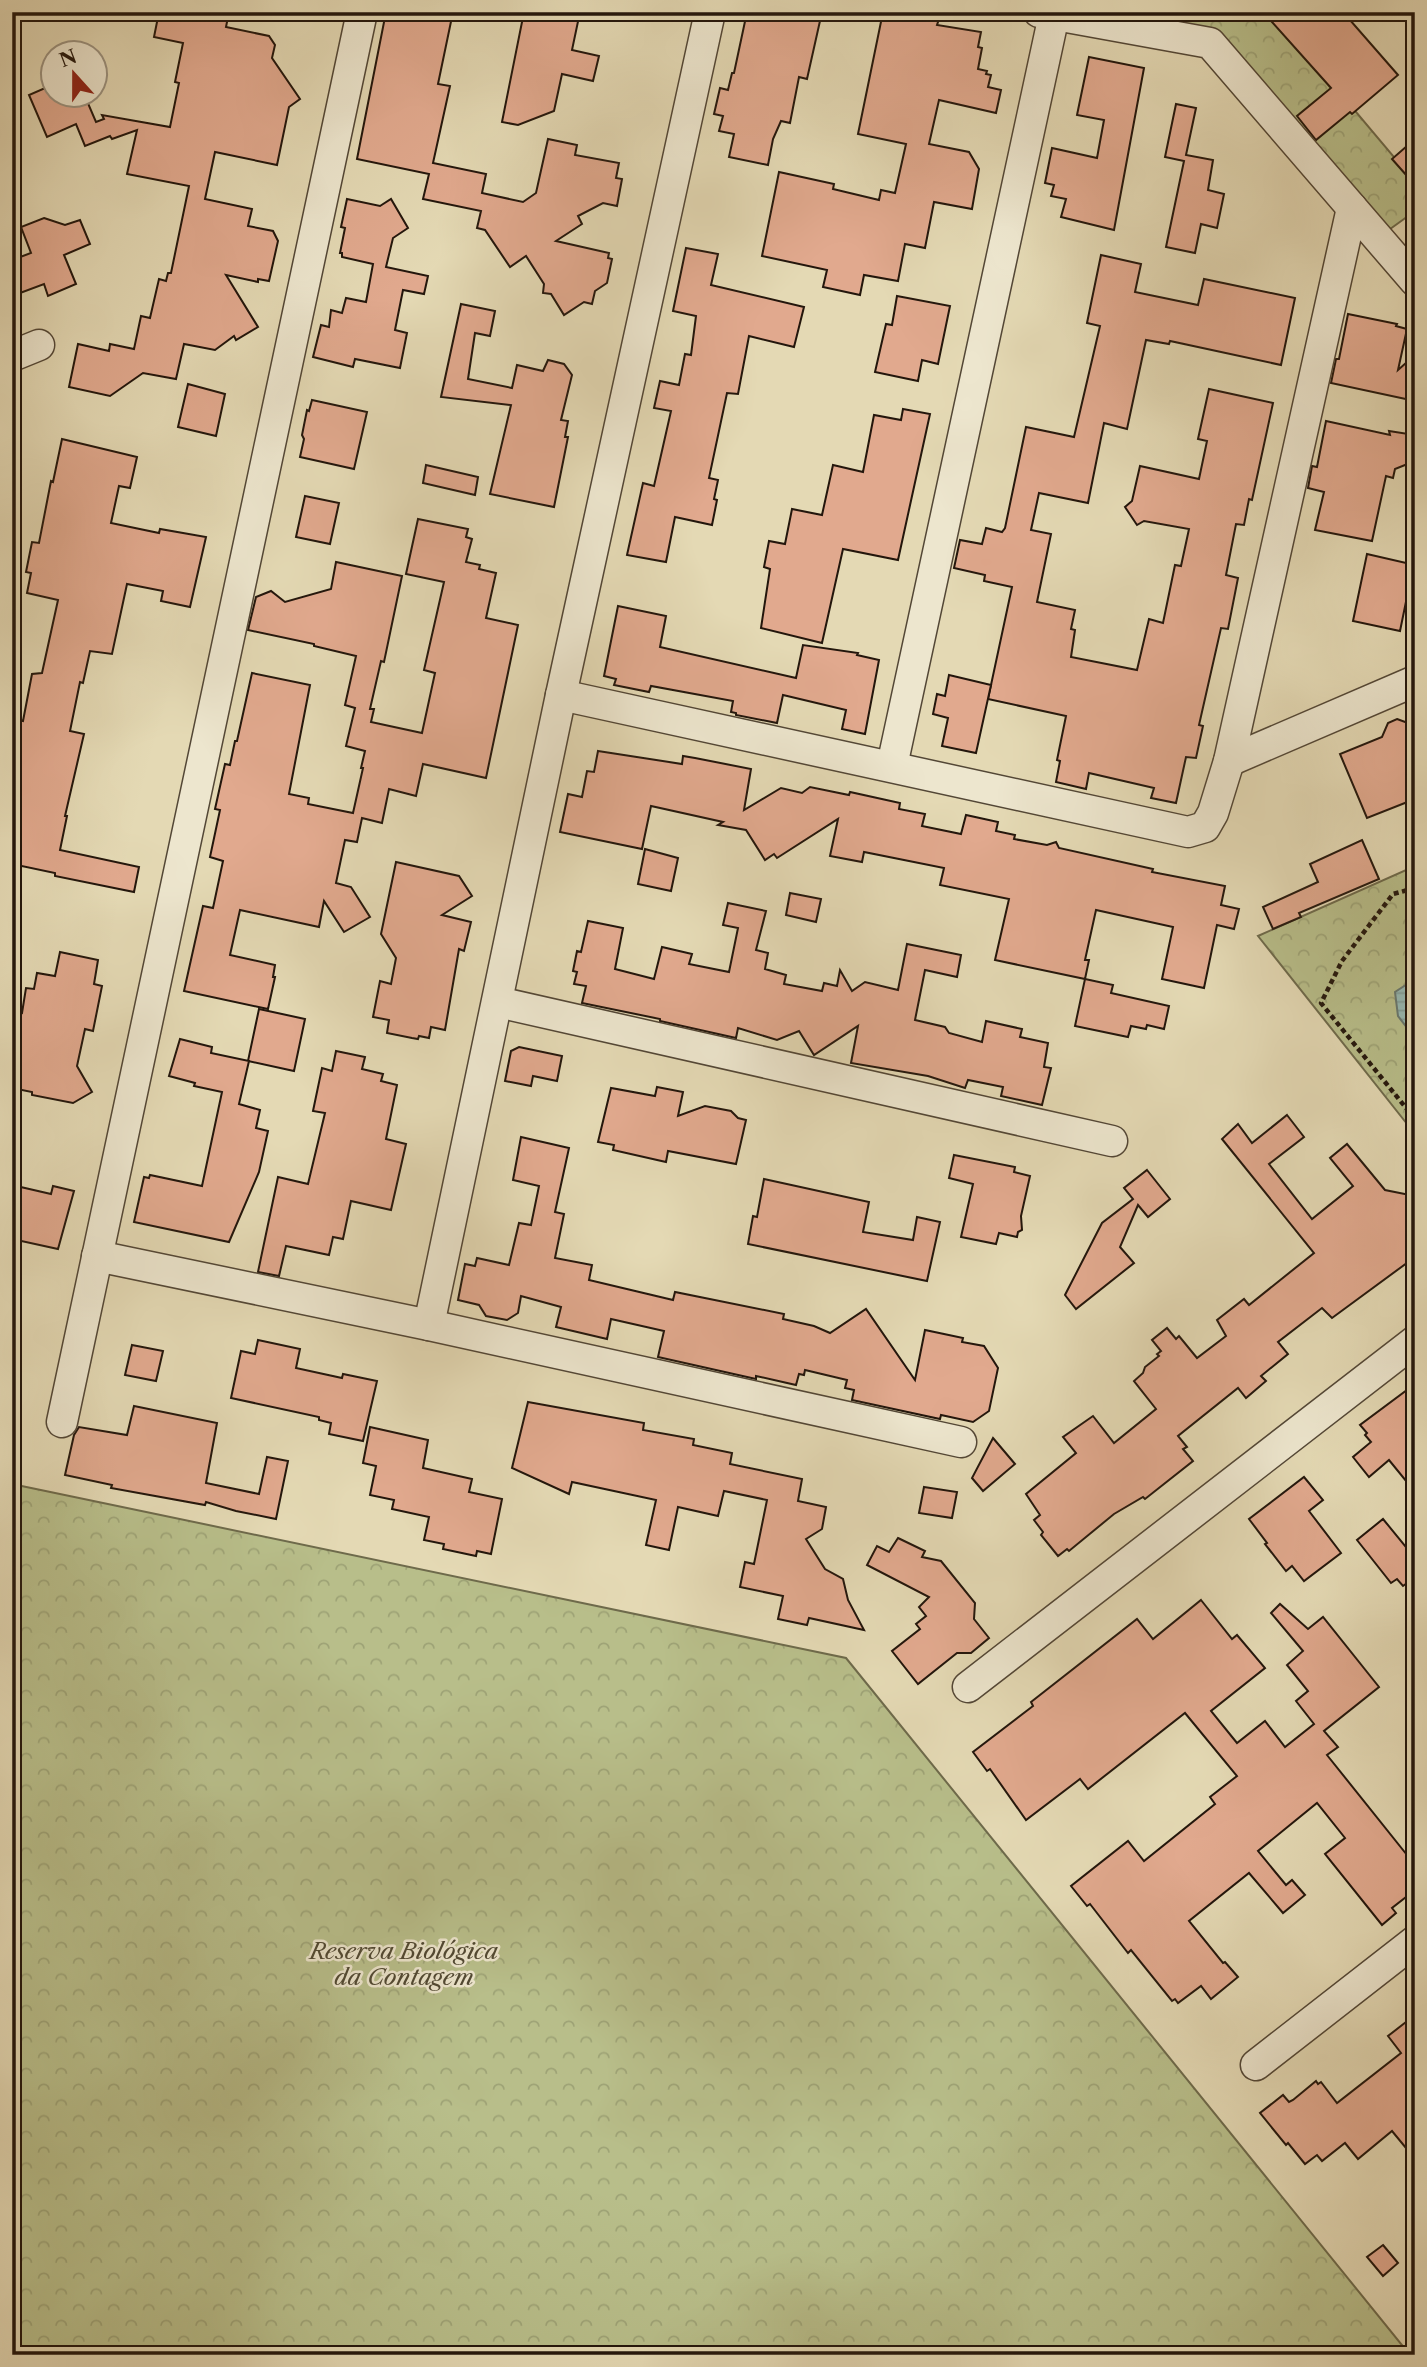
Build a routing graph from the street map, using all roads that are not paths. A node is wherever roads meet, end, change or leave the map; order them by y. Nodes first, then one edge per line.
1 (362, 12) edge
2 (710, 12) edge
3 (1047, 14) edge
4 (1352, 208) junction
5 (1415, 281) edge
6 (1415, 681) edge
7 (561, 695) junction
8 (1229, 761) junction
9 (892, 766) junction
10 (498, 1002) junction
11 (1111, 1141) dead end
12 (97, 1256) junction
13 (429, 1325) junction
14 (1415, 1340) edge
15 (62, 1422) dead end
16 (961, 1442) dead end
17 (968, 1687) dead end
18 (1415, 1941) edge
19 (1256, 2065) dead end

1 - 12 street
2 - 7 street
3 - 4 street
3 - 9 street
4 - 5 street
4 - 8 street
6 - 8 street
7 - 9 street
7 - 10 street
8 - 9 street
10 - 11 street
10 - 13 street
12 - 13 street
12 - 15 street
13 - 16 street
14 - 17 street
18 - 19 street

